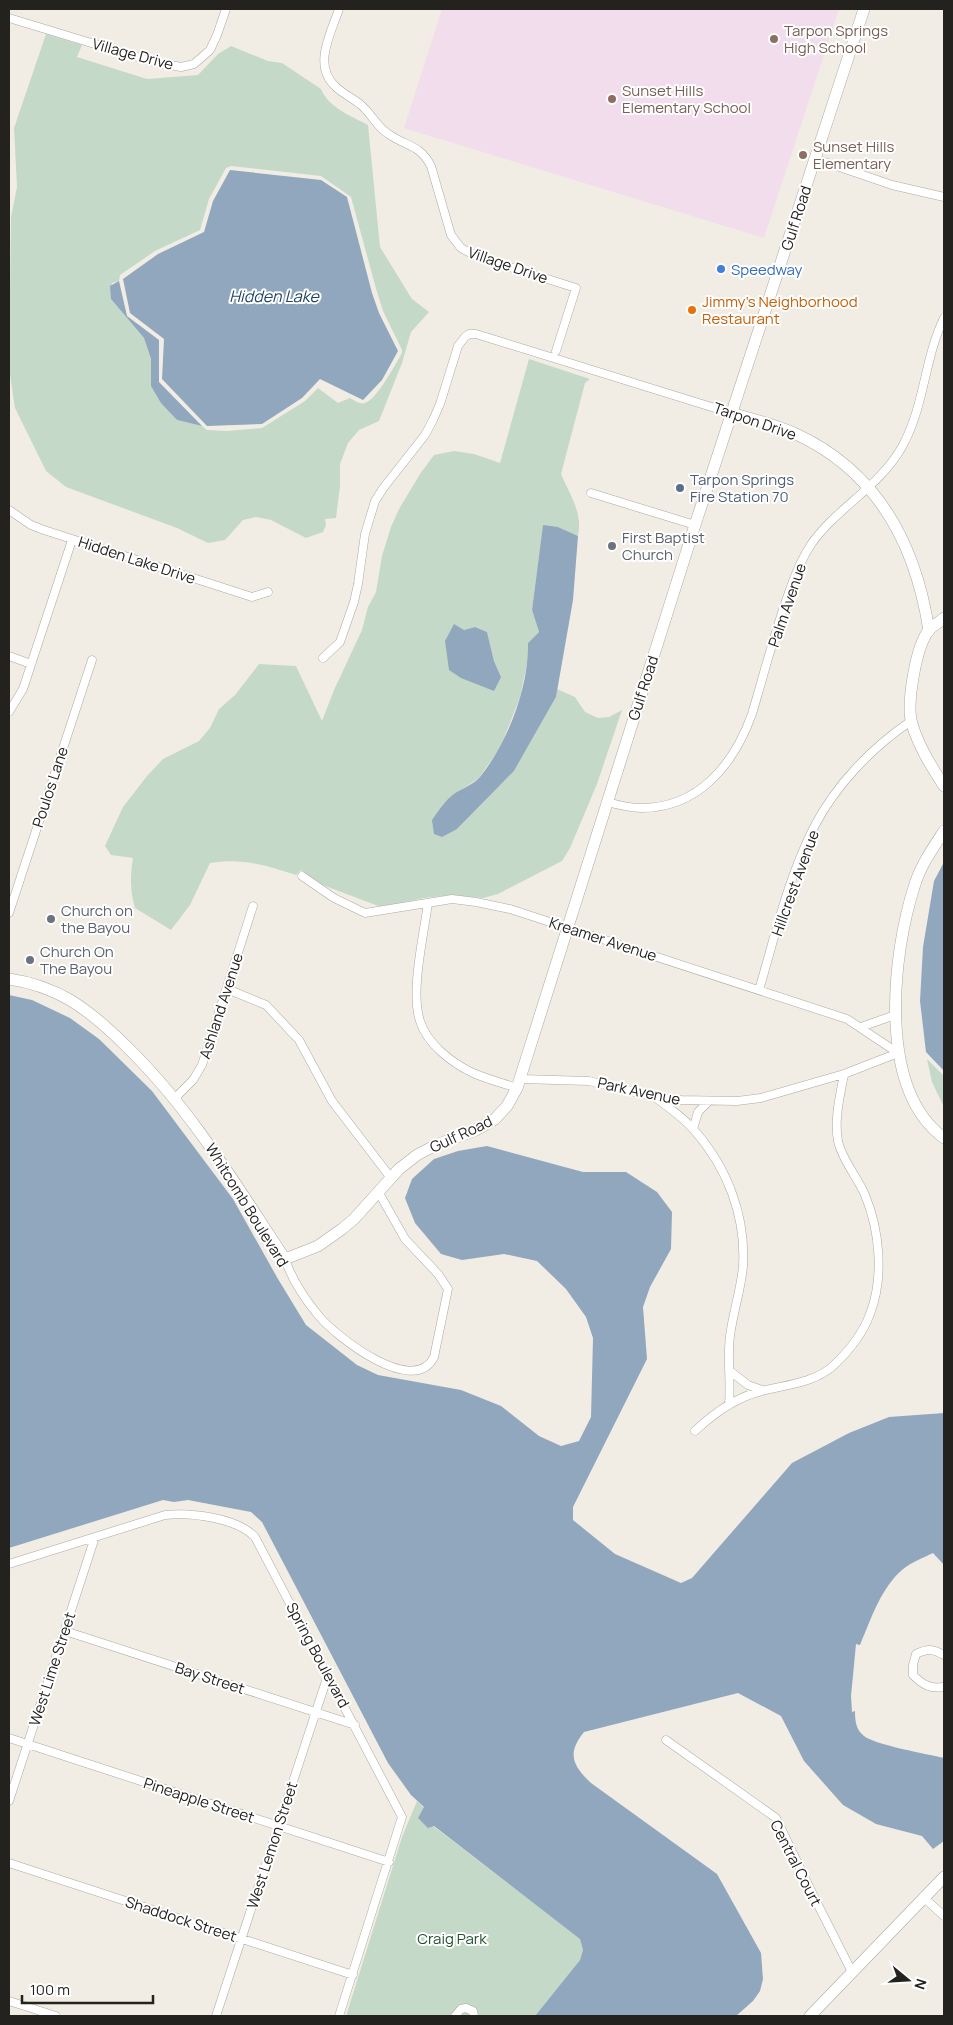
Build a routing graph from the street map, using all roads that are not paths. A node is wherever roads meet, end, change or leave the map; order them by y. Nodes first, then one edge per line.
1 (226, 9) edge
2 (339, 9) edge
3 (864, 9) edge
4 (9, 18) edge
5 (816, 159) junction
6 (944, 197) edge
7 (944, 318) edge
8 (556, 351) dead end
9 (731, 413) junction
10 (868, 488) junction
11 (591, 493) dead end
12 (9, 510) edge
13 (695, 525) junction
14 (72, 540) junction
15 (268, 592) dead end
16 (944, 618) edge
17 (929, 631) junction
18 (9, 656) edge
19 (322, 658) dead end
20 (92, 660) dead end
21 (31, 664) junction
22 (9, 712) edge
23 (911, 722) junction
24 (944, 786) edge
25 (606, 802) junction
26 (944, 831) edge
27 (302, 876) dead end
28 (428, 903) junction
29 (253, 906) dead end
30 (9, 913) edge
31 (567, 927) junction
32 (9, 979) edge
33 (227, 989) junction
34 (759, 990) junction
35 (895, 1015) junction
36 (861, 1027) junction
37 (898, 1053) junction
38 (844, 1074) junction
39 (519, 1083) junction
40 (655, 1097) junction
41 (175, 1098) junction
42 (708, 1102) junction
43 (693, 1129) junction
44 (944, 1138) edge
45 (391, 1178) junction
46 (379, 1193) junction
47 (285, 1259) junction
48 (730, 1371) junction
49 (764, 1390) junction
50 (729, 1405) junction
51 (695, 1431) dead end
52 (95, 1537) junction
53 (9, 1564) edge
54 (65, 1631) junction
55 (944, 1655) edge
56 (328, 1675) junction
57 (944, 1687) edge
58 (316, 1712) junction
59 (355, 1725) junction
60 (9, 1738) edge
61 (666, 1740) dead end
62 (27, 1744) junction
63 (9, 1801) edge
64 (279, 1826) junction
65 (389, 1862) junction
66 (9, 1863) edge
67 (944, 1877) edge
68 (923, 1897) junction
69 (944, 1916) edge
70 (242, 1938) junction
71 (852, 1972) junction
72 (353, 1974) junction
73 (9, 2001) edge
74 (56, 2016) edge
75 (216, 2016) edge
76 (340, 2016) edge
77 (456, 2016) edge
78 (474, 2016) edge
79 (810, 2016) edge

1 - 4 street, Village Drive
2 - 8 street, Village Drive
3 - 5 street, Gulf Road
5 - 6 street
5 - 9 street, Gulf Road
7 - 10 street, Palm Avenue
9 - 10 street, Tarpon Drive
9 - 13 street, Gulf Road
9 - 19 street, Tarpon Drive
10 - 17 street, Tarpon Drive
10 - 25 street, Palm Avenue
11 - 13 street
12 - 14 street, Hidden Lake Drive
13 - 25 street, Gulf Road
14 - 15 street, Hidden Lake Drive
14 - 21 street
16 - 17 street
17 - 23 street
18 - 21 street
20 - 30 street, Poulos Lane
21 - 22 street
23 - 24 street
23 - 34 street, Hillcrest Avenue
25 - 31 street, Gulf Road
26 - 35 street
27 - 28 street, Kreamer Avenue
28 - 31 street, Kreamer Avenue
28 - 39 street, Park Avenue
29 - 33 street, Ashland Avenue
31 - 34 street, Kreamer Avenue
31 - 39 street, Gulf Road
32 - 41 street, Whitcomb Boulevard
33 - 41 street, Ashland Avenue
33 - 45 street
34 - 36 street, Kreamer Avenue
35 - 36 street
35 - 37 street
36 - 37 street, Kreamer Avenue
37 - 38 street, Park Avenue
37 - 44 street
38 - 42 street, Park Avenue
38 - 49 street
39 - 40 street, Park Avenue
39 - 45 street, Gulf Road
40 - 42 street, Park Avenue
40 - 43 street
41 - 47 street, Whitcomb Boulevard
42 - 43 street
43 - 48 street
45 - 46 street, Gulf Road
46 - 47 street, Gulf Road
46 - 47 street, Whitcomb Boulevard
48 - 49 street
48 - 50 street
49 - 50 street
50 - 51 street
52 - 53 street, Spring Boulevard
52 - 54 street, West Lime Street
52 - 56 street, Spring Boulevard
54 - 58 street, Bay Street
54 - 62 street, West Lime Street
55 - 57 street
56 - 58 street, West Lemon Street
56 - 59 street, Spring Boulevard
58 - 59 street, Bay Street
58 - 64 street, West Lemon Street
59 - 65 street, Spring Boulevard
60 - 62 street, Pineapple Street
61 - 71 street, Central Court
62 - 63 street, West Lime Street
62 - 64 street, Pineapple Street
64 - 65 street, Pineapple Street
64 - 70 street, West Lemon Street
65 - 72 street, Spring Boulevard
66 - 70 street, Shaddock Street
67 - 68 street
68 - 69 street
68 - 71 street
70 - 72 street, Shaddock Street
70 - 75 street, West Lemon Street
71 - 79 street
72 - 76 street, Spring Boulevard
73 - 74 street
77 - 78 street

